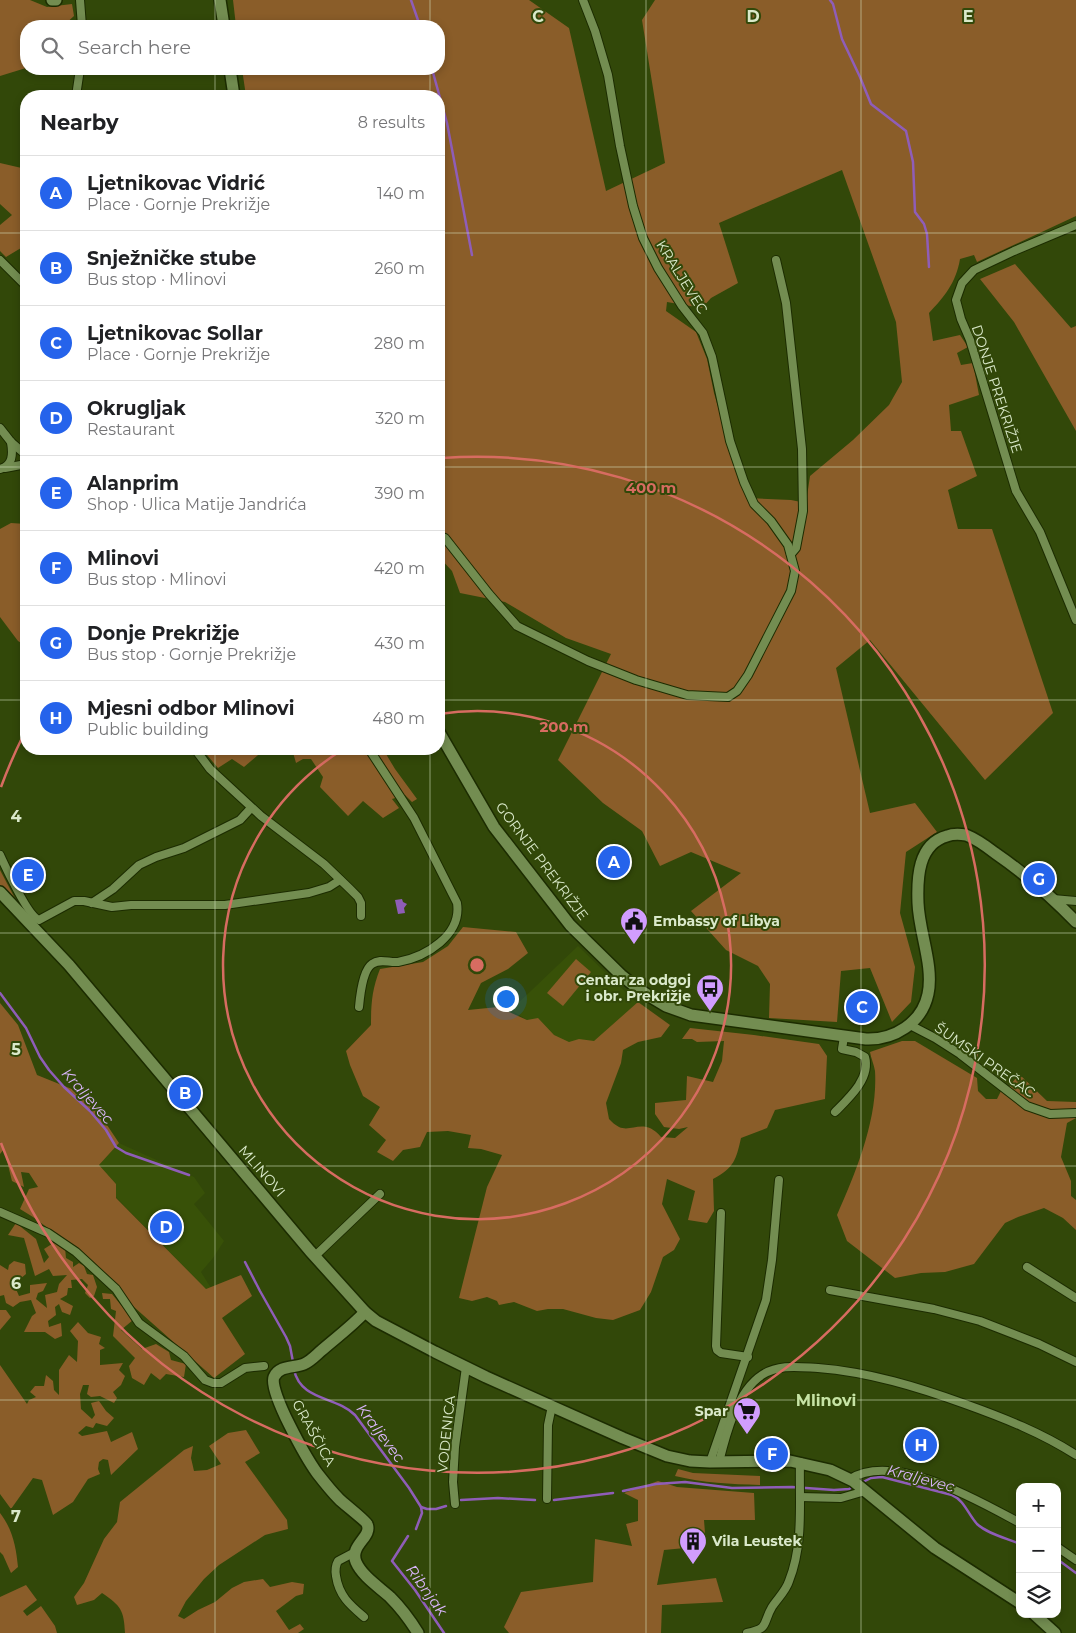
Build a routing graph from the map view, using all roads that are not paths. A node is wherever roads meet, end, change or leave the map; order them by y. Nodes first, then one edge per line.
1 (52, 0) edge
2 (56, 0) edge
3 (80, 0) edge
4 (220, 0) edge
5 (583, 0) edge
6 (82, 20) edge
7 (223, 20) edge
8 (79, 75) edge
9 (231, 75) edge
10 (77, 90) edge
11 (233, 90) edge
12 (1076, 226) edge
13 (0, 260) edge
14 (776, 260) dead end
15 (20, 280) edge
16 (0, 428) edge
17 (11, 442) junction
18 (20, 450) edge
19 (20, 465) edge
20 (3, 469) edge
21 (445, 538) edge
22 (791, 554) junction
23 (1076, 620) edge
24 (445, 742) edge
25 (200, 755) edge
26 (373, 755) edge
27 (251, 808) junction
28 (0, 855) edge
29 (340, 880) junction
30 (0, 892) edge
31 (1053, 898) junction
32 (1076, 901) edge
33 (92, 903) junction
34 (361, 916) dead end
35 (1076, 922) edge
36 (359, 1007) dead end
37 (910, 1025) junction
38 (844, 1037) junction
39 (835, 1112) dead end
40 (1076, 1112) edge
41 (779, 1180) dead end
42 (380, 1194) dead end
43 (0, 1212) edge
44 (721, 1213) dead end
45 (316, 1256) junction
46 (1027, 1267) dead end
47 (830, 1290) dead end
48 (1076, 1298) edge
49 (365, 1312) junction
50 (748, 1357) junction
51 (1076, 1362) edge
52 (264, 1366) dead end
53 (466, 1367) junction
54 (552, 1406) junction
55 (1076, 1455) edge
56 (715, 1462) junction
57 (800, 1462) junction
58 (858, 1485) junction
59 (799, 1492) junction
60 (548, 1499) dead end
61 (455, 1504) dead end
62 (1016, 1521) edge
63 (1061, 1550) edge
64 (355, 1552) junction
65 (1076, 1560) edge
66 (1016, 1600) edge
67 (364, 1617) dead end
68 (1038, 1618) edge
69 (418, 1633) edge
70 (747, 1633) edge
71 (1055, 1633) edge

1 - 2 street
3 - 6 street
4 - 7 street
5 - 22 street, KRALJEVEC
8 - 10 street
9 - 11 street
12 - 23 street, DONJE PREKRIŽJE
13 - 15 street
14 - 22 street, KRALJEVEC
16 - 17 street
17 - 18 street
17 - 20 street
19 - 20 street
21 - 22 street, KRALJEVEC
24 - 38 street, GORNJE PREKRIŽJE
25 - 27 street
26 - 36 street
27 - 29 street
27 - 33 street
28 - 33 street
29 - 33 street
29 - 34 street
30 - 45 street, MLINOVI
31 - 32 street
31 - 35 street, GORNJE PREKRIŽJE
31 - 37 street, GORNJE PREKRIŽJE
37 - 38 street, GORNJE PREKRIŽJE
37 - 40 street, ŠUMSKI PREČAC
38 - 39 street
41 - 50 street
42 - 45 street
43 - 52 street
44 - 50 street
45 - 49 street, MLINOVI
46 - 48 street
47 - 51 street
49 - 53 street, MLINOVI
49 - 64 street, GRAŠČICA
50 - 56 street
53 - 54 street, MLINOVI
53 - 61 street, VODENICA
54 - 56 street, MLINOVI
54 - 60 street
55 - 56 street
56 - 57 street, MLINOVI
57 - 58 street, MLINOVI
57 - 59 street
58 - 59 street
58 - 62 street
58 - 66 street, MLINOVI
59 - 70 street
63 - 65 street
64 - 67 street
64 - 69 street
68 - 71 street

